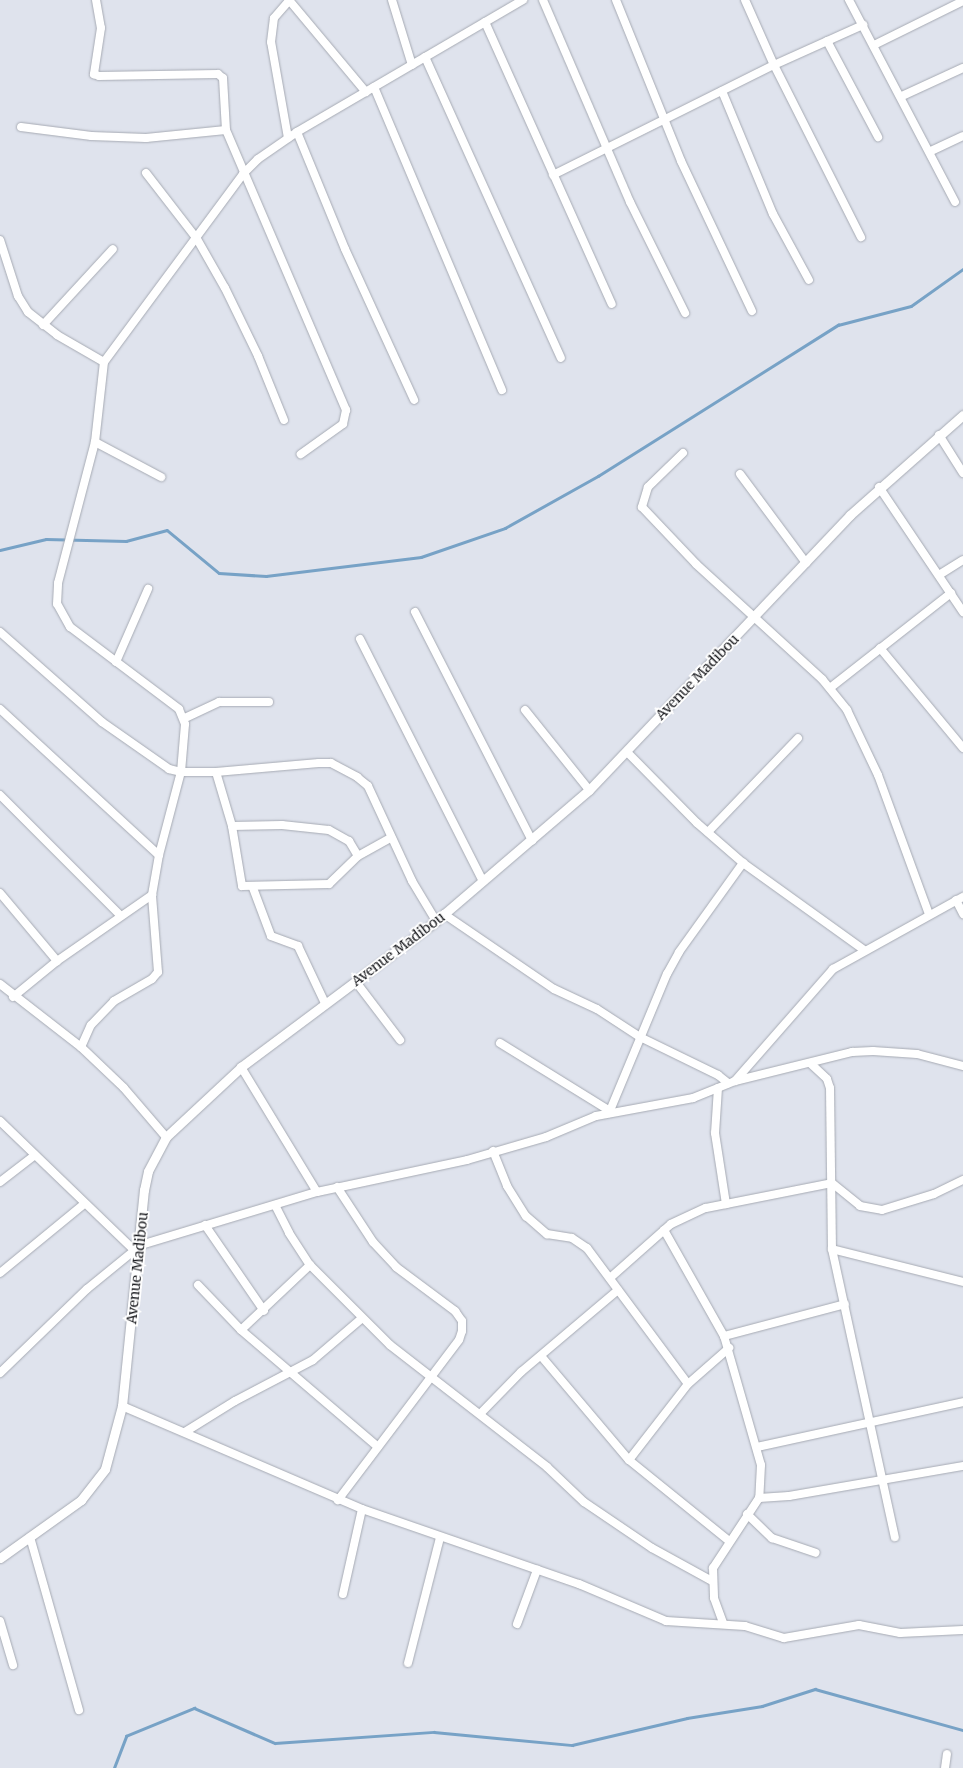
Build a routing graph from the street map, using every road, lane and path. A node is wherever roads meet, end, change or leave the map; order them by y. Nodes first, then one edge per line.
1 (96, 0) edge
2 (392, 0) edge
3 (524, 0) edge
4 (543, 0) edge
5 (616, 0) edge
6 (745, 0) edge
7 (849, 0) edge
8 (289, 1) edge
9 (963, 1) edge
10 (485, 22) junction
11 (863, 25) junction
12 (827, 41) junction
13 (874, 45) junction
14 (425, 57) junction
15 (412, 65) junction
16 (774, 65) junction
17 (963, 68) edge
18 (374, 88) junction
19 (722, 91) junction
20 (366, 92) junction
21 (902, 96) junction
22 (663, 120) junction
23 (21, 127) dead end
24 (226, 130) junction
25 (297, 132) junction
26 (963, 136) edge
27 (878, 137) dead end
28 (288, 138) junction
29 (608, 148) junction
30 (931, 151) junction
31 (146, 173) dead end
32 (243, 174) junction
33 (553, 175) junction
34 (955, 202) dead end
35 (861, 237) dead end
36 (197, 239) junction
37 (0, 240) edge
38 (113, 249) dead end
39 (809, 280) dead end
40 (612, 304) dead end
41 (752, 311) dead end
42 (685, 313) dead end
43 (42, 325) junction
44 (561, 358) dead end
45 (104, 362) junction
46 (502, 390) dead end
47 (414, 400) dead end
48 (963, 415) edge
49 (284, 420) dead end
50 (939, 435) junction
51 (95, 442) junction
52 (683, 453) dead end
53 (301, 454) dead end
54 (963, 473) edge
55 (740, 474) dead end
56 (161, 477) dead end
57 (879, 487) junction
58 (963, 560) edge
59 (806, 563) junction
60 (939, 575) junction
61 (148, 589) dead end
62 (951, 593) junction
63 (415, 612) dead end
64 (963, 612) edge
65 (754, 618) junction
66 (0, 632) edge
67 (360, 639) dead end
68 (880, 648) junction
69 (116, 662) junction
70 (830, 688) junction
71 (269, 702) dead end
72 (0, 709) edge
73 (525, 710) dead end
74 (185, 718) junction
75 (798, 738) dead end
76 (963, 748) edge
77 (626, 752) junction
78 (181, 772) junction
79 (216, 772) junction
80 (589, 790) junction
81 (0, 794) edge
82 (232, 826) junction
83 (708, 832) junction
84 (391, 838) junction
85 (532, 841) junction
86 (159, 855) junction
87 (358, 856) junction
88 (743, 863) junction
89 (483, 880) junction
90 (253, 888) junction
91 (0, 893) edge
92 (152, 895) junction
93 (959, 899) edge
94 (444, 914) junction
95 (929, 914) junction
96 (963, 914) edge
97 (120, 915) junction
98 (436, 921) junction
99 (864, 950) junction
100 (57, 961) junction
101 (356, 982) junction
102 (0, 984) edge
103 (13, 997) junction
104 (325, 1003) junction
105 (640, 1037) junction
106 (400, 1040) dead end
107 (500, 1043) dead end
108 (81, 1047) junction
109 (810, 1064) junction
110 (963, 1066) edge
111 (241, 1067) junction
112 (732, 1082) junction
113 (718, 1088) junction
114 (609, 1112) junction
115 (0, 1121) edge
116 (166, 1137) junction
117 (493, 1151) junction
118 (35, 1155) junction
119 (963, 1180) edge
120 (0, 1182) edge
121 (832, 1183) junction
122 (337, 1186) junction
123 (317, 1192) junction
124 (84, 1204) junction
125 (726, 1204) junction
126 (275, 1205) junction
127 (205, 1224) junction
128 (664, 1230) junction
129 (137, 1247) junction
130 (832, 1249) junction
131 (310, 1265) junction
132 (0, 1273) edge
133 (610, 1278) junction
134 (963, 1282) edge
135 (198, 1285) dead end
136 (618, 1290) junction
137 (846, 1304) junction
138 (264, 1311) junction
139 (361, 1319) junction
140 (241, 1330) junction
141 (724, 1336) junction
142 (729, 1348) junction
143 (541, 1356) junction
144 (289, 1372) junction
145 (0, 1373) edge
146 (432, 1376) junction
147 (688, 1384) junction
148 (963, 1402) edge
149 (122, 1406) junction
150 (480, 1414) junction
151 (872, 1423) junction
152 (185, 1432) junction
153 (378, 1447) junction
154 (757, 1447) junction
155 (629, 1460) junction
156 (963, 1466) edge
157 (883, 1479) junction
158 (759, 1498) junction
159 (338, 1500) junction
160 (362, 1509) junction
161 (747, 1514) junction
162 (30, 1537) junction
163 (440, 1537) junction
164 (895, 1537) dead end
165 (729, 1541) junction
166 (816, 1553) dead end
167 (0, 1558) edge
168 (537, 1570) junction
169 (712, 1581) junction
170 (343, 1594) dead end
171 (0, 1621) edge
172 (723, 1623) junction
173 (517, 1624) dead end
174 (963, 1630) edge
175 (408, 1663) dead end
176 (14, 1665) dead end
177 (79, 1710) dead end
178 (947, 1754) dead end
179 (945, 1768) edge

1 - 24 street
2 - 15 street
3 - 10 street
4 - 29 street
5 - 22 street
6 - 16 street
7 - 11 street
8 - 20 street
8 - 28 street
9 - 13 street
10 - 14 street
10 - 33 street
11 - 12 street
11 - 13 street
12 - 16 street
12 - 27 street
13 - 21 street
14 - 15 street
14 - 44 street
15 - 18 street
16 - 19 street
16 - 35 street
17 - 21 street
18 - 20 street
18 - 46 street
19 - 22 street
19 - 39 street
20 - 25 street
21 - 30 street
22 - 29 street
22 - 41 street
23 - 24 street
24 - 32 street
25 - 28 street
25 - 47 street
26 - 30 street
28 - 32 street
29 - 33 street
29 - 42 street
30 - 34 street
31 - 36 street
32 - 36 street
32 - 53 street
33 - 40 street
36 - 45 street
36 - 49 street
37 - 43 street
38 - 43 street
43 - 45 street
45 - 51 street
48 - 50 street, Avenue Madibou
50 - 54 street
50 - 57 street, Avenue Madibou
51 - 56 street
51 - 69 street
52 - 65 street
55 - 59 street
57 - 59 street, Avenue Madibou
57 - 60 street
58 - 60 street
59 - 65 street, Avenue Madibou
60 - 62 street
61 - 69 street
62 - 64 street
62 - 68 street
63 - 85 street
65 - 70 street
65 - 77 street, Avenue Madibou
66 - 78 street
67 - 89 street
68 - 70 street
68 - 76 street
69 - 74 street
70 - 95 street
71 - 74 street
72 - 86 street
73 - 80 street
74 - 78 street
75 - 83 street
77 - 80 street, Avenue Madibou
77 - 83 street
78 - 79 street
78 - 86 street
79 - 82 street
79 - 84 street
80 - 85 street, Avenue Madibou
81 - 97 street
82 - 87 street
82 - 90 street
83 - 88 street
84 - 87 street
84 - 98 street
85 - 89 street, Avenue Madibou
86 - 92 street
87 - 90 street
88 - 99 street
88 - 105 street
89 - 94 street, Avenue Madibou
90 - 104 street
91 - 100 street
92 - 97 street
92 - 108 street
93 - 95 street
93 - 96 street
94 - 98 street, Avenue Madibou
94 - 105 street
95 - 99 street
97 - 100 street
98 - 101 street, Avenue Madibou
99 - 112 street
100 - 103 street
101 - 104 street, Avenue Madibou
101 - 106 street
102 - 103 street
103 - 108 street
104 - 111 street, Avenue Madibou
105 - 112 street
105 - 114 street
107 - 114 street
108 - 116 street
109 - 110 street
109 - 112 street
109 - 121 street
111 - 116 street, Avenue Madibou
111 - 123 street
112 - 113 street
113 - 114 street
113 - 125 street
114 - 117 street
115 - 118 street
116 - 129 street, Avenue Madibou
117 - 122 street
117 - 133 street
118 - 120 street
118 - 124 street
119 - 121 street
121 - 125 street
121 - 130 street
122 - 123 street
122 - 146 street
123 - 126 street
124 - 129 street
124 - 132 street
125 - 128 street
126 - 127 street
126 - 131 street
127 - 129 street
127 - 138 street
128 - 133 street
128 - 141 street
129 - 145 street
129 - 149 street, Avenue Madibou
130 - 134 street
130 - 137 street
131 - 138 street
131 - 139 street
133 - 136 street
135 - 140 street
136 - 143 street
136 - 147 street
137 - 141 street
137 - 151 street
138 - 140 street
139 - 144 street
139 - 146 street
140 - 144 street
141 - 142 street
142 - 147 street
142 - 154 street
143 - 150 street
143 - 155 street
144 - 152 street
144 - 153 street
146 - 150 street
146 - 153 street
147 - 155 street
148 - 151 street
149 - 152 street
149 - 162 street, Avenue Madibou
150 - 169 street
151 - 154 street
151 - 157 street
152 - 159 street
153 - 159 street
154 - 158 street
155 - 165 street
156 - 157 street
157 - 158 street
157 - 164 street
158 - 161 street
159 - 160 street
160 - 163 street
160 - 170 street
161 - 165 street
161 - 166 street
162 - 167 street, Avenue Madibou
162 - 177 street
163 - 168 street
163 - 175 street
165 - 169 street
168 - 172 street
168 - 173 street
169 - 172 street
171 - 176 street
172 - 174 street
178 - 179 street

